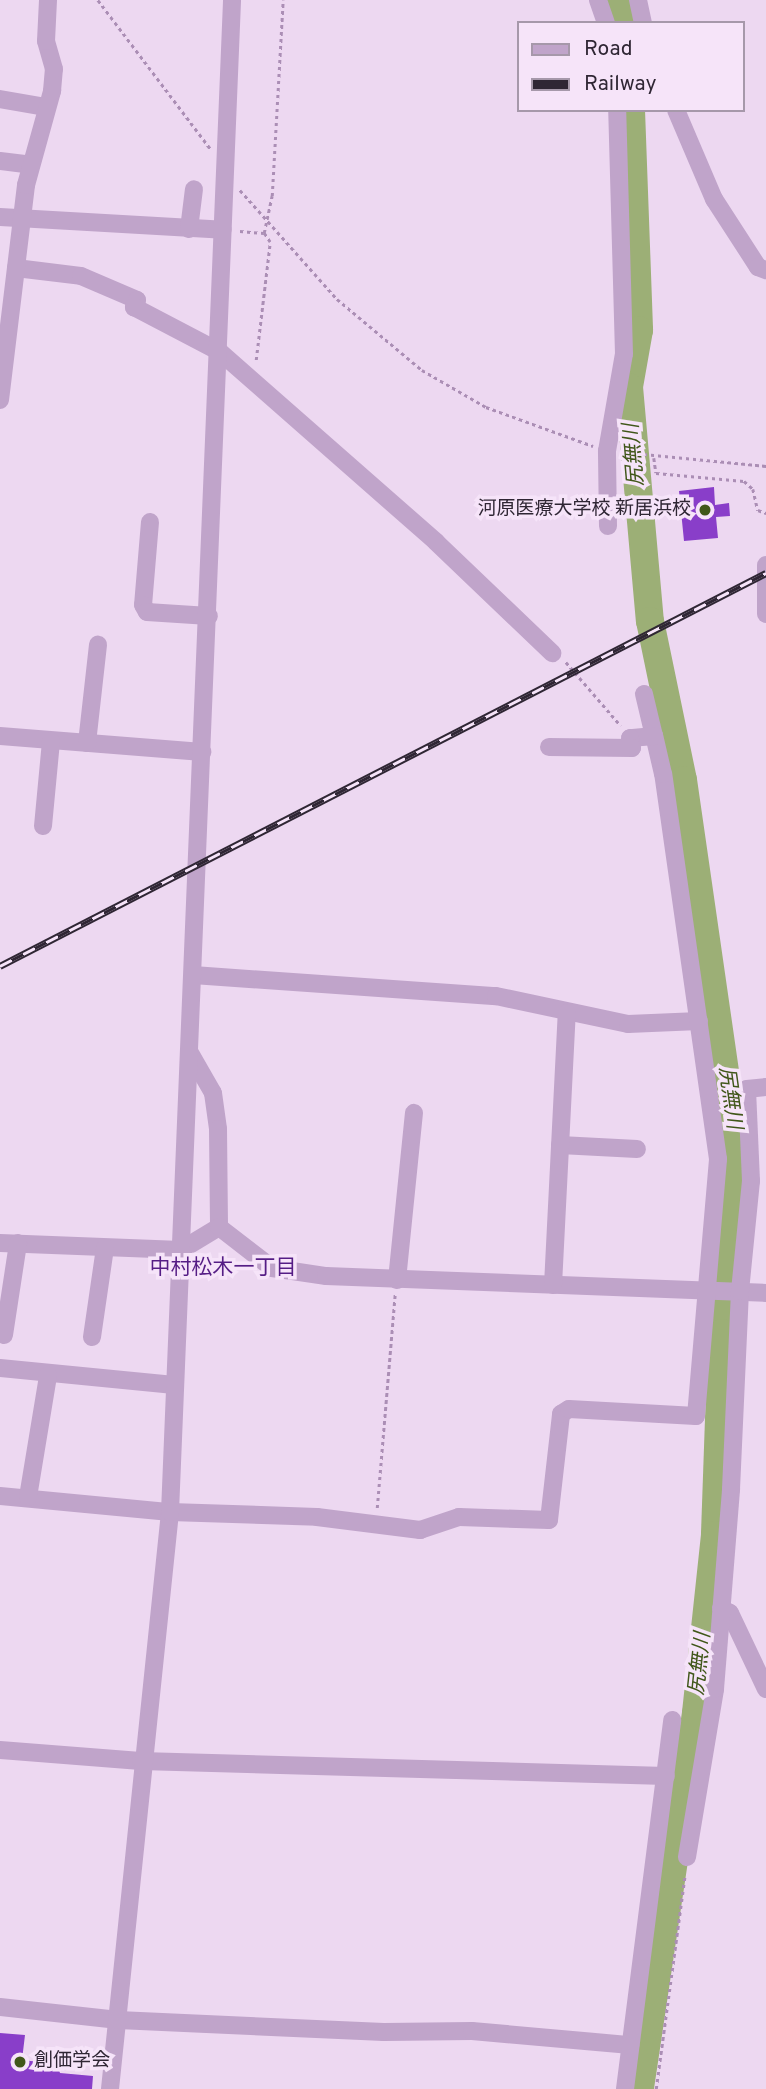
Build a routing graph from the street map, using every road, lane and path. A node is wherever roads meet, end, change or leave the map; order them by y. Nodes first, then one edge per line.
1 (48, 0) edge
2 (98, 0) edge
3 (232, 0) edge
4 (283, 0) edge
5 (598, 0) edge
6 (638, 0) edge
7 (605, 21) edge
8 (643, 21) edge
9 (0, 99) edge
10 (46, 107) junction
11 (617, 112) edge
12 (678, 112) edge
13 (0, 161) edge
14 (31, 165) junction
15 (226, 172) junction
16 (194, 189) dead end
17 (0, 217) edge
18 (267, 221) junction
19 (21, 222) junction
20 (190, 229) junction
21 (223, 230) junction
22 (264, 233) junction
23 (11, 264) edge
24 (766, 270) edge
25 (5, 307) edge
26 (220, 352) junction
27 (253, 379) junction
28 (0, 400) edge
29 (611, 451) junction
30 (654, 458) junction
31 (766, 466) edge
32 (766, 513) edge
33 (149, 522) dead end
34 (608, 526) dead end
35 (766, 565) edge
36 (766, 614) edge
37 (209, 616) junction
38 (98, 645) dead end
39 (552, 653) joint
40 (644, 694) dead end
41 (0, 736) edge
42 (654, 736) junction
43 (630, 738) junction
44 (51, 741) junction
45 (87, 743) junction
46 (549, 747) dead end
47 (202, 752) junction
48 (43, 826) dead end
49 (193, 975) junction
50 (567, 1013) junction
51 (699, 1021) junction
52 (190, 1054) junction
53 (766, 1087) edge
54 (414, 1113) dead end
55 (560, 1145) junction
56 (637, 1149) dead end
57 (219, 1227) junction
58 (9, 1243) edge
59 (105, 1248) junction
60 (181, 1250) junction
61 (397, 1280) junction
62 (553, 1285) junction
63 (709, 1288) junction
64 (738, 1291) junction
65 (766, 1293) edge
66 (4, 1335) dead end
67 (92, 1337) dead end
68 (0, 1368) edge
69 (48, 1376) junction
70 (174, 1385) junction
71 (0, 1496) edge
72 (29, 1497) junction
73 (170, 1512) junction
74 (376, 1526) junction
75 (721, 1608) junction
76 (766, 1689) edge
77 (672, 1720) dead end
78 (0, 1750) edge
79 (141, 1761) junction
80 (666, 1776) junction
81 (687, 1857) joint
82 (0, 2007) edge
83 (118, 2020) junction
84 (631, 2045) junction
85 (110, 2089) edge
86 (625, 2089) edge
87 (656, 2089) edge

1 - 10 street
2 - 15 path
3 - 15 street
4 - 18 path
5 - 7 street
6 - 8 street
9 - 10 street
10 - 14 street
11 - 29 street
12 - 24 street
13 - 14 street
14 - 19 street
15 - 18 path
15 - 21 street
16 - 20 street
17 - 19 street
18 - 22 path
18 - 29 path
19 - 20 street
19 - 23 street
20 - 21 street
21 - 22 path
21 - 26 street
22 - 27 path
23 - 25 street
23 - 26 street
25 - 28 street
26 - 27 street
26 - 37 street
27 - 39 street
29 - 30 path
29 - 34 street
30 - 31 path
30 - 32 path
33 - 37 street
35 - 36 street
37 - 47 street
38 - 45 street
39 - 43 path
40 - 42 street
41 - 44 street
42 - 43 street
42 - 51 street
43 - 46 street
44 - 45 street
44 - 48 street
45 - 47 street
47 - 49 street
49 - 50 street
49 - 52 street
50 - 51 street
50 - 55 street
51 - 63 street
52 - 57 street
52 - 60 street
53 - 64 street
54 - 61 street
55 - 56 street
55 - 62 street
57 - 60 street
57 - 61 street
58 - 59 street
58 - 66 street
59 - 60 street
59 - 67 street
60 - 70 street
61 - 62 street
61 - 74 path
62 - 63 street
63 - 64 street
63 - 74 street
64 - 65 street
64 - 75 street
68 - 69 street
69 - 70 street
69 - 72 street
70 - 73 street
71 - 72 street
72 - 73 street
73 - 74 street
73 - 79 street
75 - 76 street
75 - 81 street
77 - 80 street
78 - 79 street
79 - 80 street
79 - 83 street
80 - 84 street
81 - 87 path
82 - 83 street
83 - 84 street
83 - 85 street
84 - 86 street

